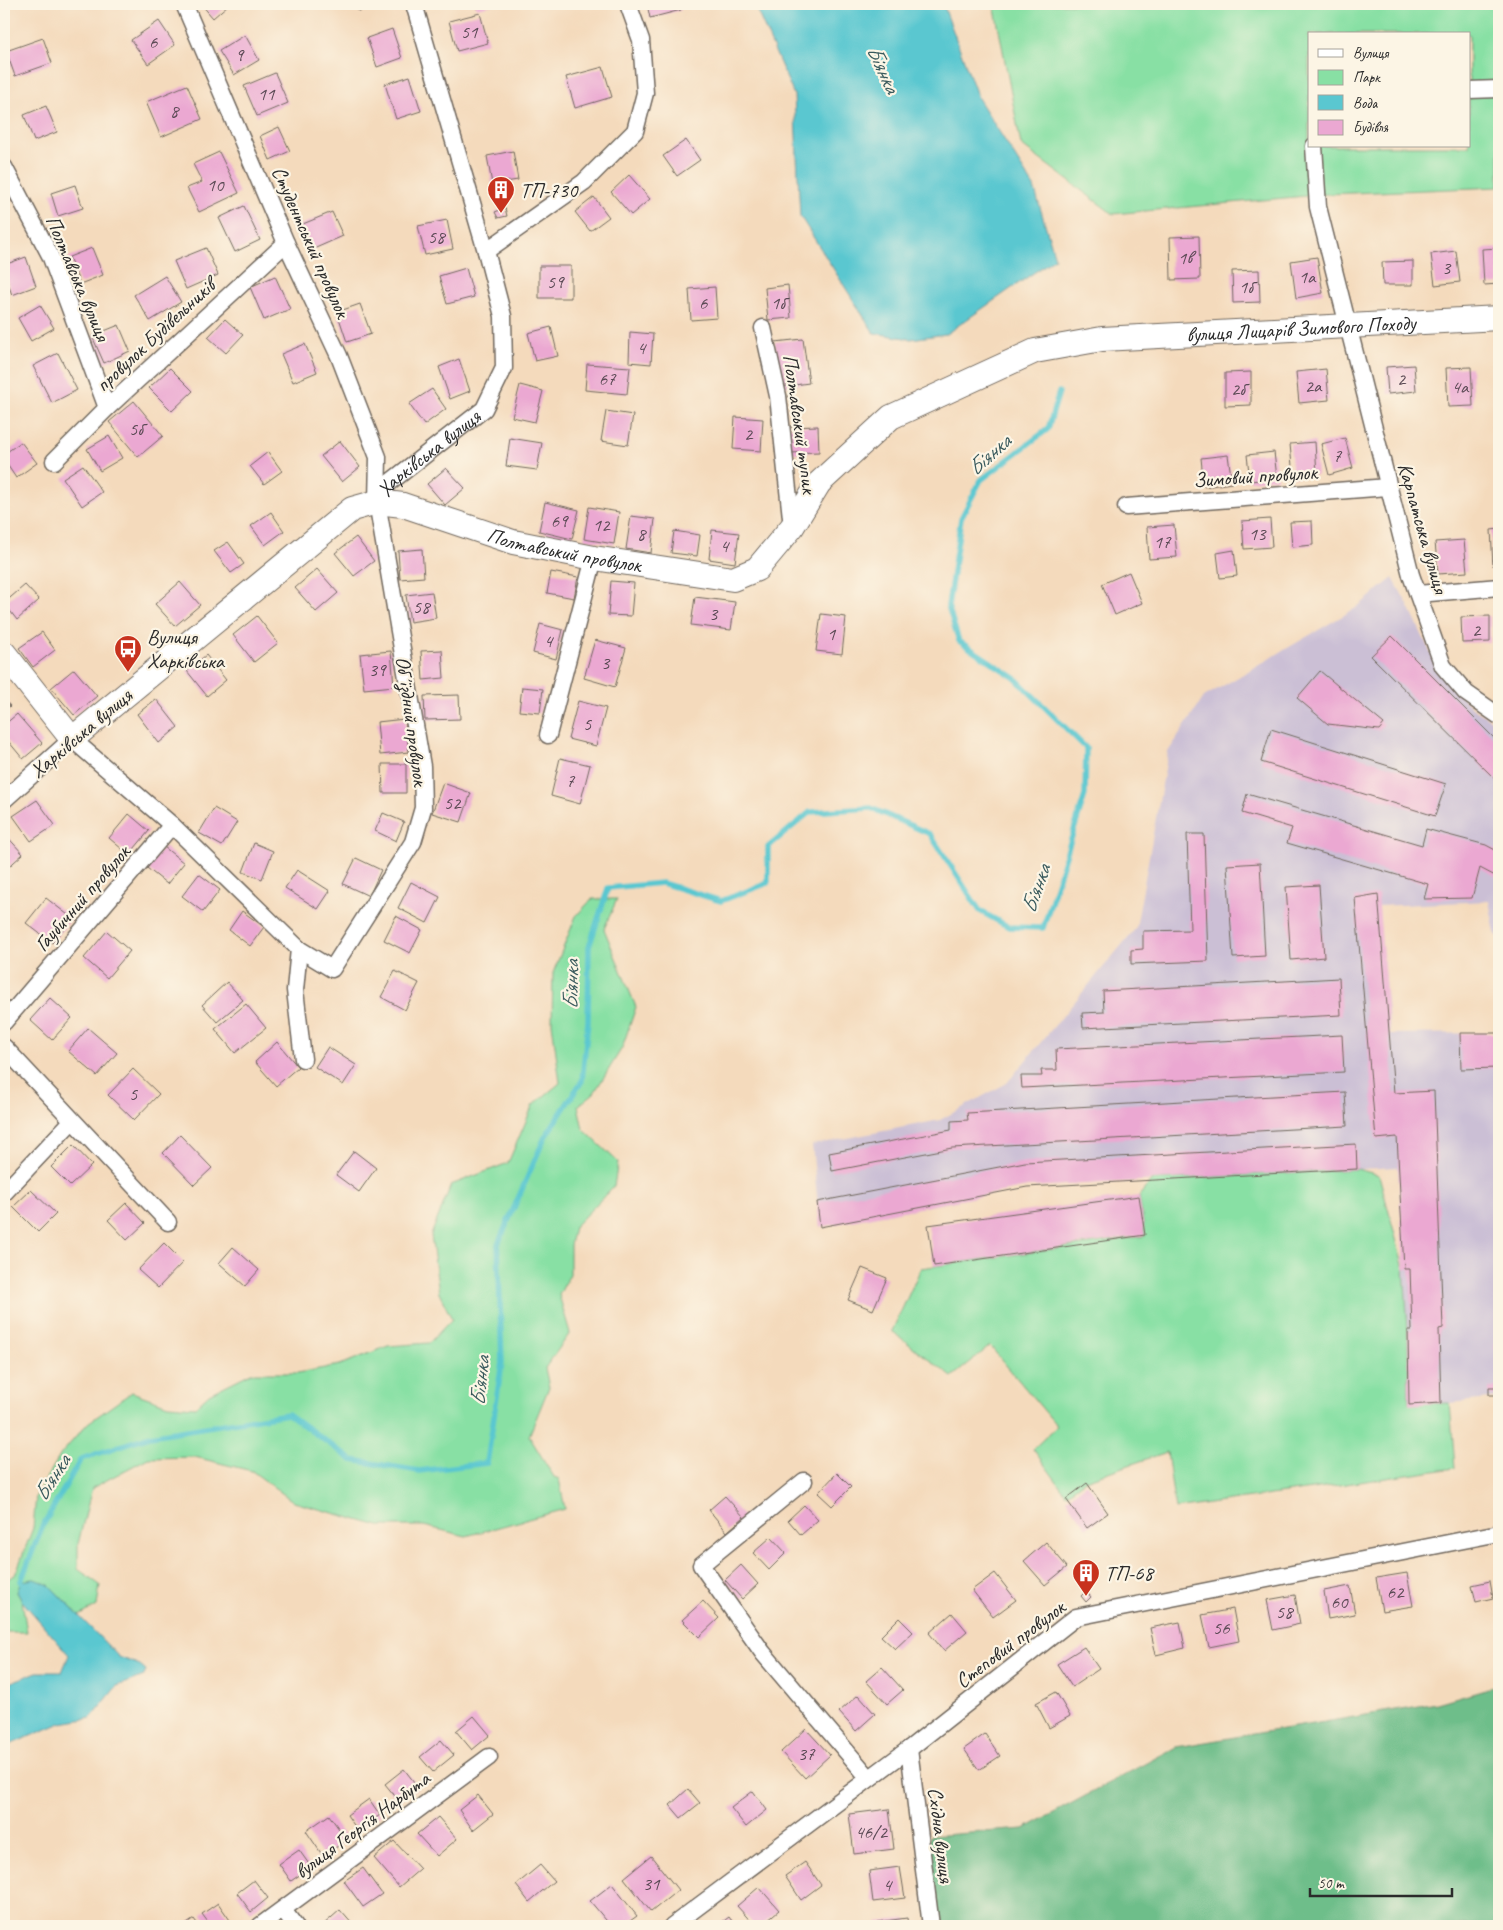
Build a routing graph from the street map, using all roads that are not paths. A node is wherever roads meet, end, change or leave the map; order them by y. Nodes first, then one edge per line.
1 (184, 4) edge
2 (414, 4) edge
3 (628, 4) edge
4 (1499, 89) edge
5 (1470, 90) edge
6 (1314, 148) edge
7 (4, 167) edge
8 (286, 243) junction
9 (486, 251) junction
10 (1499, 318) edge
11 (1348, 326) junction
12 (763, 328) dead end
13 (107, 408) junction
14 (54, 461) dead end
15 (1388, 487) junction
16 (377, 502) junction
17 (1126, 507) dead end
18 (792, 527) junction
19 (594, 558) junction
20 (756, 569) joint
21 (1499, 587) edge
22 (1418, 594) junction
23 (4, 653) edge
24 (1499, 716) edge
25 (548, 735) dead end
26 (72, 739) junction
27 (4, 800) edge
28 (172, 825) junction
29 (299, 949) junction
30 (4, 1022) edge
31 (4, 1047) edge
32 (303, 1059) dead end
33 (72, 1121) junction
34 (4, 1193) edge
35 (168, 1222) dead end
36 (804, 1481) dead end
37 (1499, 1533) edge
38 (908, 1749) junction
39 (489, 1757) dead end
40 (869, 1778) junction
41 (283, 1910) junction
42 (260, 1926) edge
43 (296, 1926) edge
44 (672, 1926) edge
45 (931, 1926) edge

1 - 8 street, Студентський провулок
2 - 9 street, Харківська вулиця
3 - 9 street
4 - 5 street
6 - 11 street, Карпатська вулиця
7 - 13 street, Полтавська вулиця
8 - 13 street, провулок Будівельників
8 - 16 street, Студентський провулок
9 - 16 street, Харківська вулиця
10 - 11 street, вулиця Лицарів Зимового Походу
11 - 15 street, Карпатська вулиця
11 - 18 street, вулиця Лицарів Зимового Походу
12 - 18 street, Полтавський тупик
13 - 14 street, провулок Будівельників
15 - 17 street, Зимовий провулок
15 - 22 street, Карпатська вулиця
16 - 19 street, Полтавський провулок
16 - 26 street, Харківська вулиця
16 - 29 street, Обʼїздний провулок
18 - 20 street, вулиця Лицарів Зимового Походу
19 - 20 street, Полтавський провулок
19 - 25 street
21 - 22 street
22 - 24 street, Карпатська вулиця
23 - 26 street, Обʼїздний провулок
26 - 27 street, Харківська вулиця
26 - 28 street, Обʼїздний провулок
28 - 29 street, Обʼїздний провулок
28 - 30 street, Гаубичний провулок
29 - 32 street
31 - 33 street
33 - 34 street
33 - 35 street
36 - 40 street
37 - 38 street, Степовий провулок
38 - 40 street, Степовий провулок
38 - 45 street, Східна вулиця
39 - 41 street, вулиця Георгія Нарбута
40 - 44 street, Степовий провулок
41 - 42 street, вулиця Георгія Нарбута
41 - 43 street

